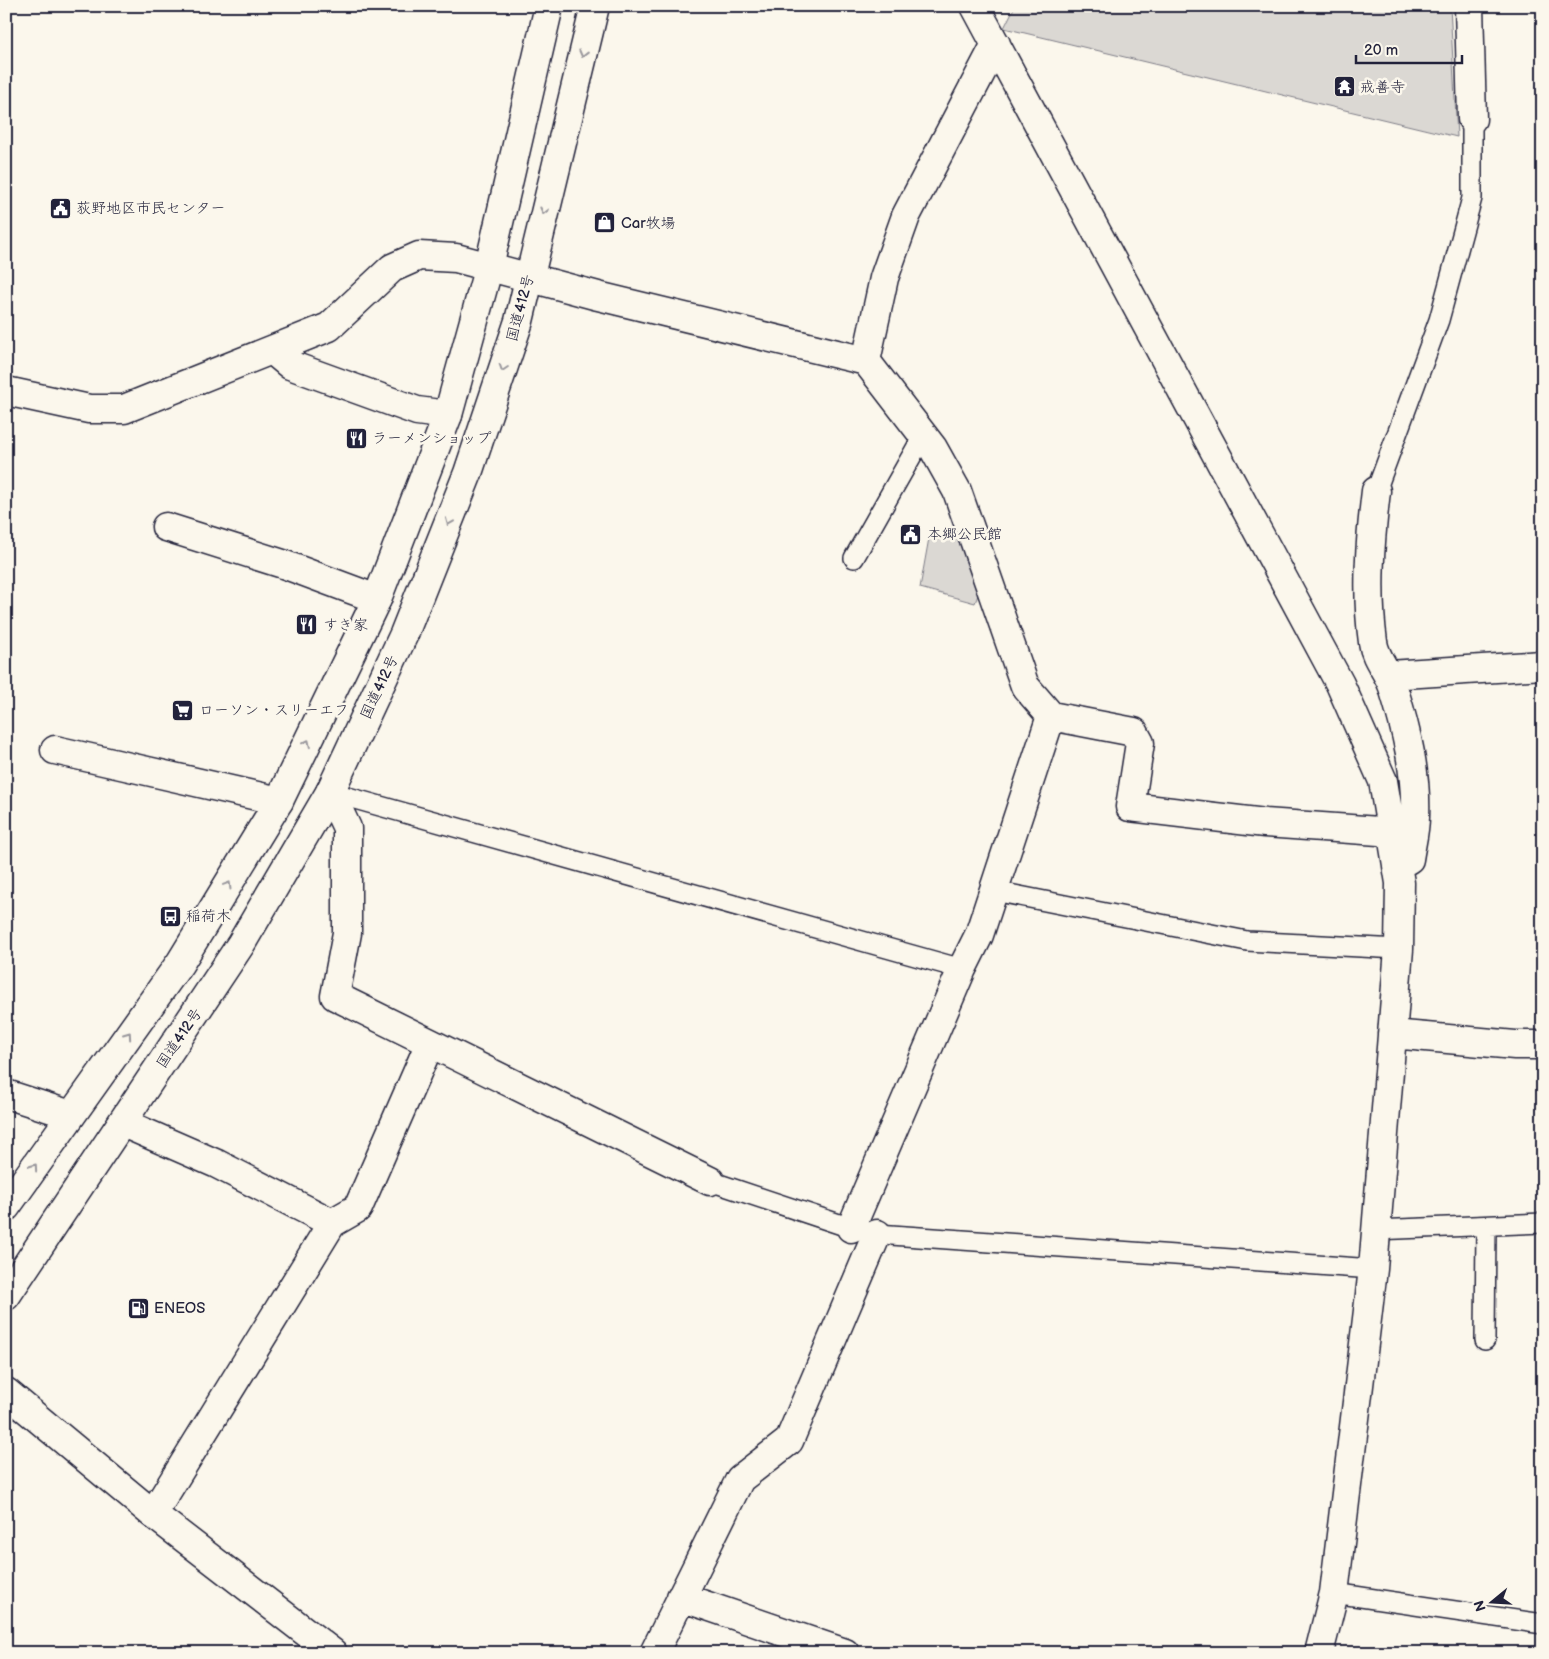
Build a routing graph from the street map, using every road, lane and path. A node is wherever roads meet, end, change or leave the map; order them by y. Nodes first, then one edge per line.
1 (549, 6) edge
2 (595, 6) edge
3 (975, 6) edge
4 (1469, 6) edge
5 (995, 27) edge
6 (1472, 119) joint
7 (489, 266) junction
8 (529, 276) junction
9 (272, 350) junction
10 (866, 362) junction
11 (6, 391) edge
12 (448, 415) junction
13 (922, 436) junction
14 (1376, 491) joint
15 (166, 526) dead end
16 (854, 558) dead end
17 (376, 599) junction
18 (1543, 665) edge
19 (1389, 675) junction
20 (1051, 716) junction
21 (55, 750) dead end
22 (330, 792) junction
23 (279, 801) junction
24 (1393, 832) junction
25 (1397, 866) junction
26 (994, 891) junction
27 (1399, 949) junction
28 (962, 968) junction
29 (1392, 1034) junction
30 (430, 1043) junction
31 (1543, 1045) edge
32 (6, 1094) edge
33 (71, 1115) junction
34 (122, 1123) junction
35 (710, 1181) joint
36 (6, 1207) edge
37 (1543, 1222) edge
38 (332, 1224) junction
39 (1486, 1227) junction
40 (1375, 1230) junction
41 (864, 1231) junction
42 (1373, 1269) junction
43 (6, 1296) edge
44 (1485, 1340) dead end
45 (6, 1392) edge
46 (153, 1514) junction
47 (1334, 1593) junction
48 (681, 1597) junction
49 (1543, 1624) edge
50 (333, 1653) edge
51 (654, 1653) edge
52 (845, 1653) edge
53 (1319, 1653) edge

1 - 7 main road
2 -> 8 main road, 国道412号
3 - 5 main road
4 - 6 main road
5 - 10 main road
5 - 24 main road
6 - 14 lane
7 - 8 main road
7 - 9 main road
7 - 12 main road
8 - 10 main road
8 -> 22 main road, 国道412号
9 - 11 main road
9 - 12 main road
10 - 13 main road
12 - 17 main road
13 - 16 lane
13 - 20 main road
14 - 19 main road
15 - 17 main road
23 -> 17 main road
18 - 19 main road
19 - 25 main road
20 - 24 main road
20 - 26 main road
21 - 23 main road
22 - 28 lane
22 - 30 main road
22 - 34 main road, 国道412号
33 -> 23 main road
24 - 25 main road
25 - 27 main road
26 - 27 lane
26 - 28 main road
27 - 29 main road
28 - 41 main road
29 - 31 main road
29 - 40 main road
30 - 35 main road
30 - 38 main road
32 - 33 main road
36 -> 33 main road
34 - 38 main road
34 - 43 main road, 国道412号
35 - 41 lane
37 - 39 lane
38 - 46 main road
39 - 40 lane
39 - 44 lane
40 - 42 main road
41 - 42 lane
41 - 48 main road
42 - 47 main road
45 - 46 main road
46 - 50 main road
47 - 49 lane
47 - 53 main road
48 - 51 main road
48 - 52 main road

